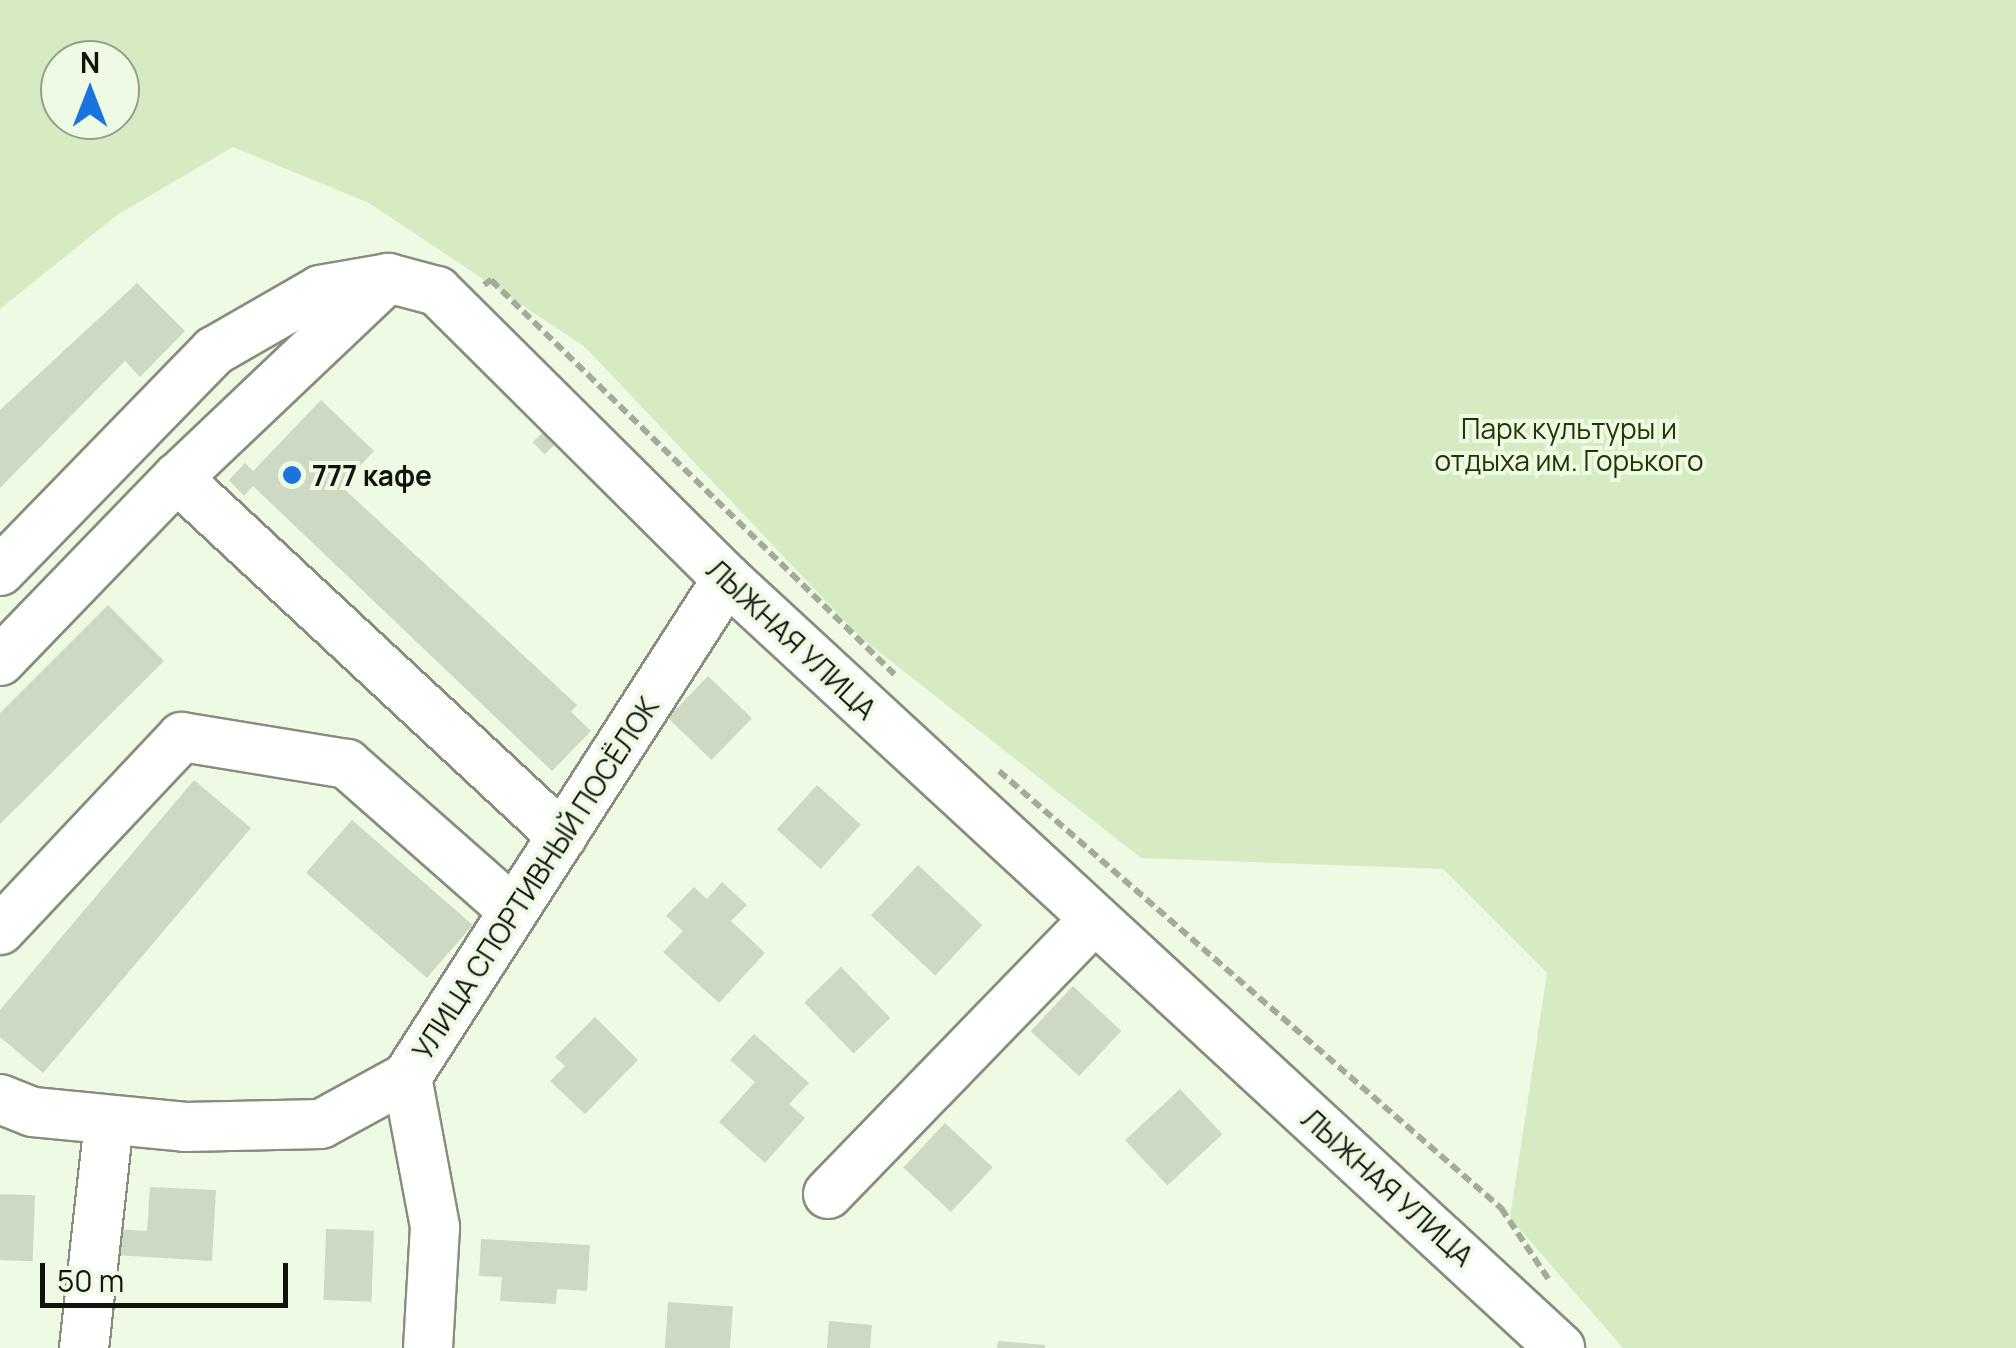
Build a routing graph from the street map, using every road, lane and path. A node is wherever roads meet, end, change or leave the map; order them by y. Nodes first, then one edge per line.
1 (388, 278) junction
2 (451, 304) junction
3 (177, 478) junction
4 (0, 570) edge
5 (727, 579) junction
6 (0, 661) edge
7 (902, 682) dead end
8 (990, 764) dead end
9 (562, 836) junction
10 (514, 911) junction
11 (1093, 921) junction
12 (0, 930) edge
13 (407, 1077) junction
14 (0, 1099) edge
15 (109, 1120) junction
16 (828, 1194) dead end
17 (1554, 1287) dead end
18 (84, 1348) edge
19 (428, 1348) edge
20 (1560, 1348) edge

1 - 2 street, ЛЫЖНАЯ УЛИЦА
1 - 3 street
1 - 4 street, ЛЫЖНАЯ УЛИЦА
2 - 5 street, ЛЫЖНАЯ УЛИЦА
2 - 7 path
3 - 6 street
3 - 9 street
5 - 9 street, УЛИЦА СПОРТИВНЫЙ ПОСЁЛОК
5 - 11 street, ЛЫЖНАЯ УЛИЦА
8 - 17 path
9 - 10 street, УЛИЦА СПОРТИВНЫЙ ПОСЁЛОК
10 - 12 street
10 - 13 street, УЛИЦА СПОРТИВНЫЙ ПОСЁЛОК
11 - 16 street
11 - 20 street, ЛЫЖНАЯ УЛИЦА
13 - 15 street, УЛИЦА СПОРТИВНЫЙ ПОСЁЛОК
13 - 19 street
14 - 15 street, УЛИЦА СПОРТИВНЫЙ ПОСЁЛОК
15 - 18 street

